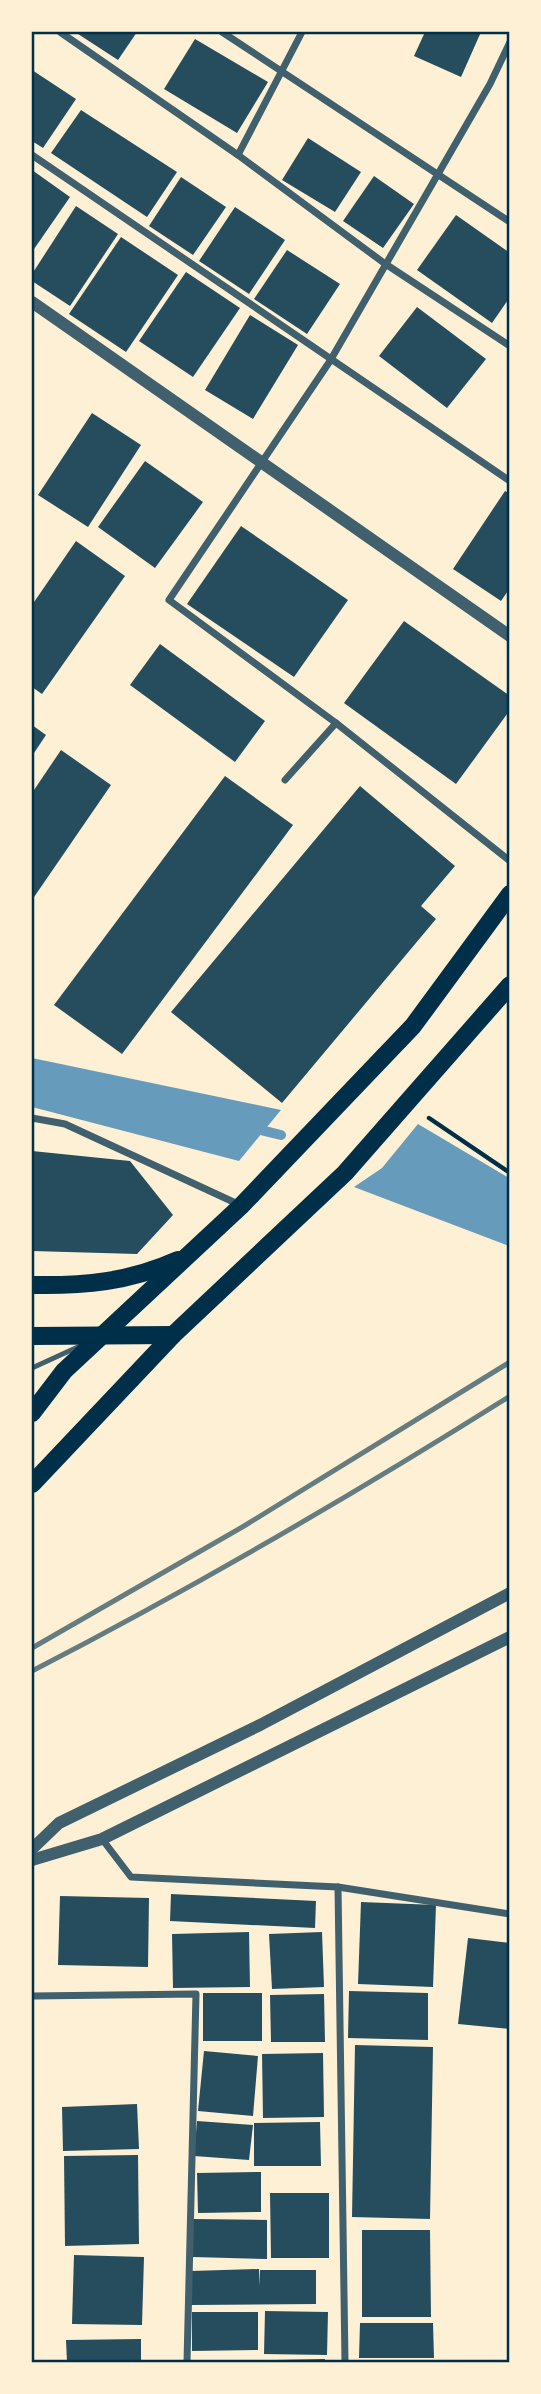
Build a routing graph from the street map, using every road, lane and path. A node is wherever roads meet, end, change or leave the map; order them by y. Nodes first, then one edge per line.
1 (60, 32) edge
2 (222, 32) edge
3 (302, 32) edge
4 (509, 42) edge
5 (281, 73) junction
6 (32, 155) edge
7 (237, 155) junction
8 (436, 175) junction
9 (509, 222) edge
10 (384, 263) junction
11 (32, 302) edge
12 (509, 345) edge
13 (330, 361) junction
14 (260, 461) junction
15 (509, 481) edge
16 (509, 636) edge
17 (336, 723) junction
18 (285, 780) dead end
19 (509, 862) edge
20 (509, 894) edge
21 (509, 985) edge
22 (405, 1102) junction
23 (32, 1118) edge
24 (509, 1173) edge
25 (241, 1206) junction
26 (191, 1254) junction
27 (32, 1285) edge
28 (104, 1335) junction
29 (173, 1335) junction
30 (32, 1336) edge
31 (32, 1368) edge
32 (32, 1413) edge
33 (32, 1484) edge
34 (509, 1593) edge
35 (509, 1637) edge
36 (102, 1839) junction
37 (32, 1849) edge
38 (32, 1860) edge
39 (338, 1887) junction
40 (509, 1914) edge
41 (32, 1996) edge
42 (187, 2362) edge
43 (345, 2362) edge

1 - 7 street
2 - 5 street
3 - 5 street
4 - 8 street
5 - 7 street
5 - 8 street
6 - 13 street
7 - 10 street
8 - 9 street
8 - 10 street
10 - 12 street
10 - 13 street
11 - 14 street
13 - 14 street
13 - 15 street
14 - 16 street
14 - 17 street
17 - 18 street
17 - 19 street
20 - 25 main road
21 - 22 main road
22 - 24 path
22 - 29 main road
23 - 25 street
25 - 26 main road
26 - 27 main road
26 - 28 main road
28 - 29 main road
28 - 30 main road
28 - 31 lane
28 - 32 main road
29 - 33 main road
34 - 37 street
35 - 36 street
36 - 38 street
36 - 39 street
39 - 40 street
39 - 43 street
41 - 42 street

